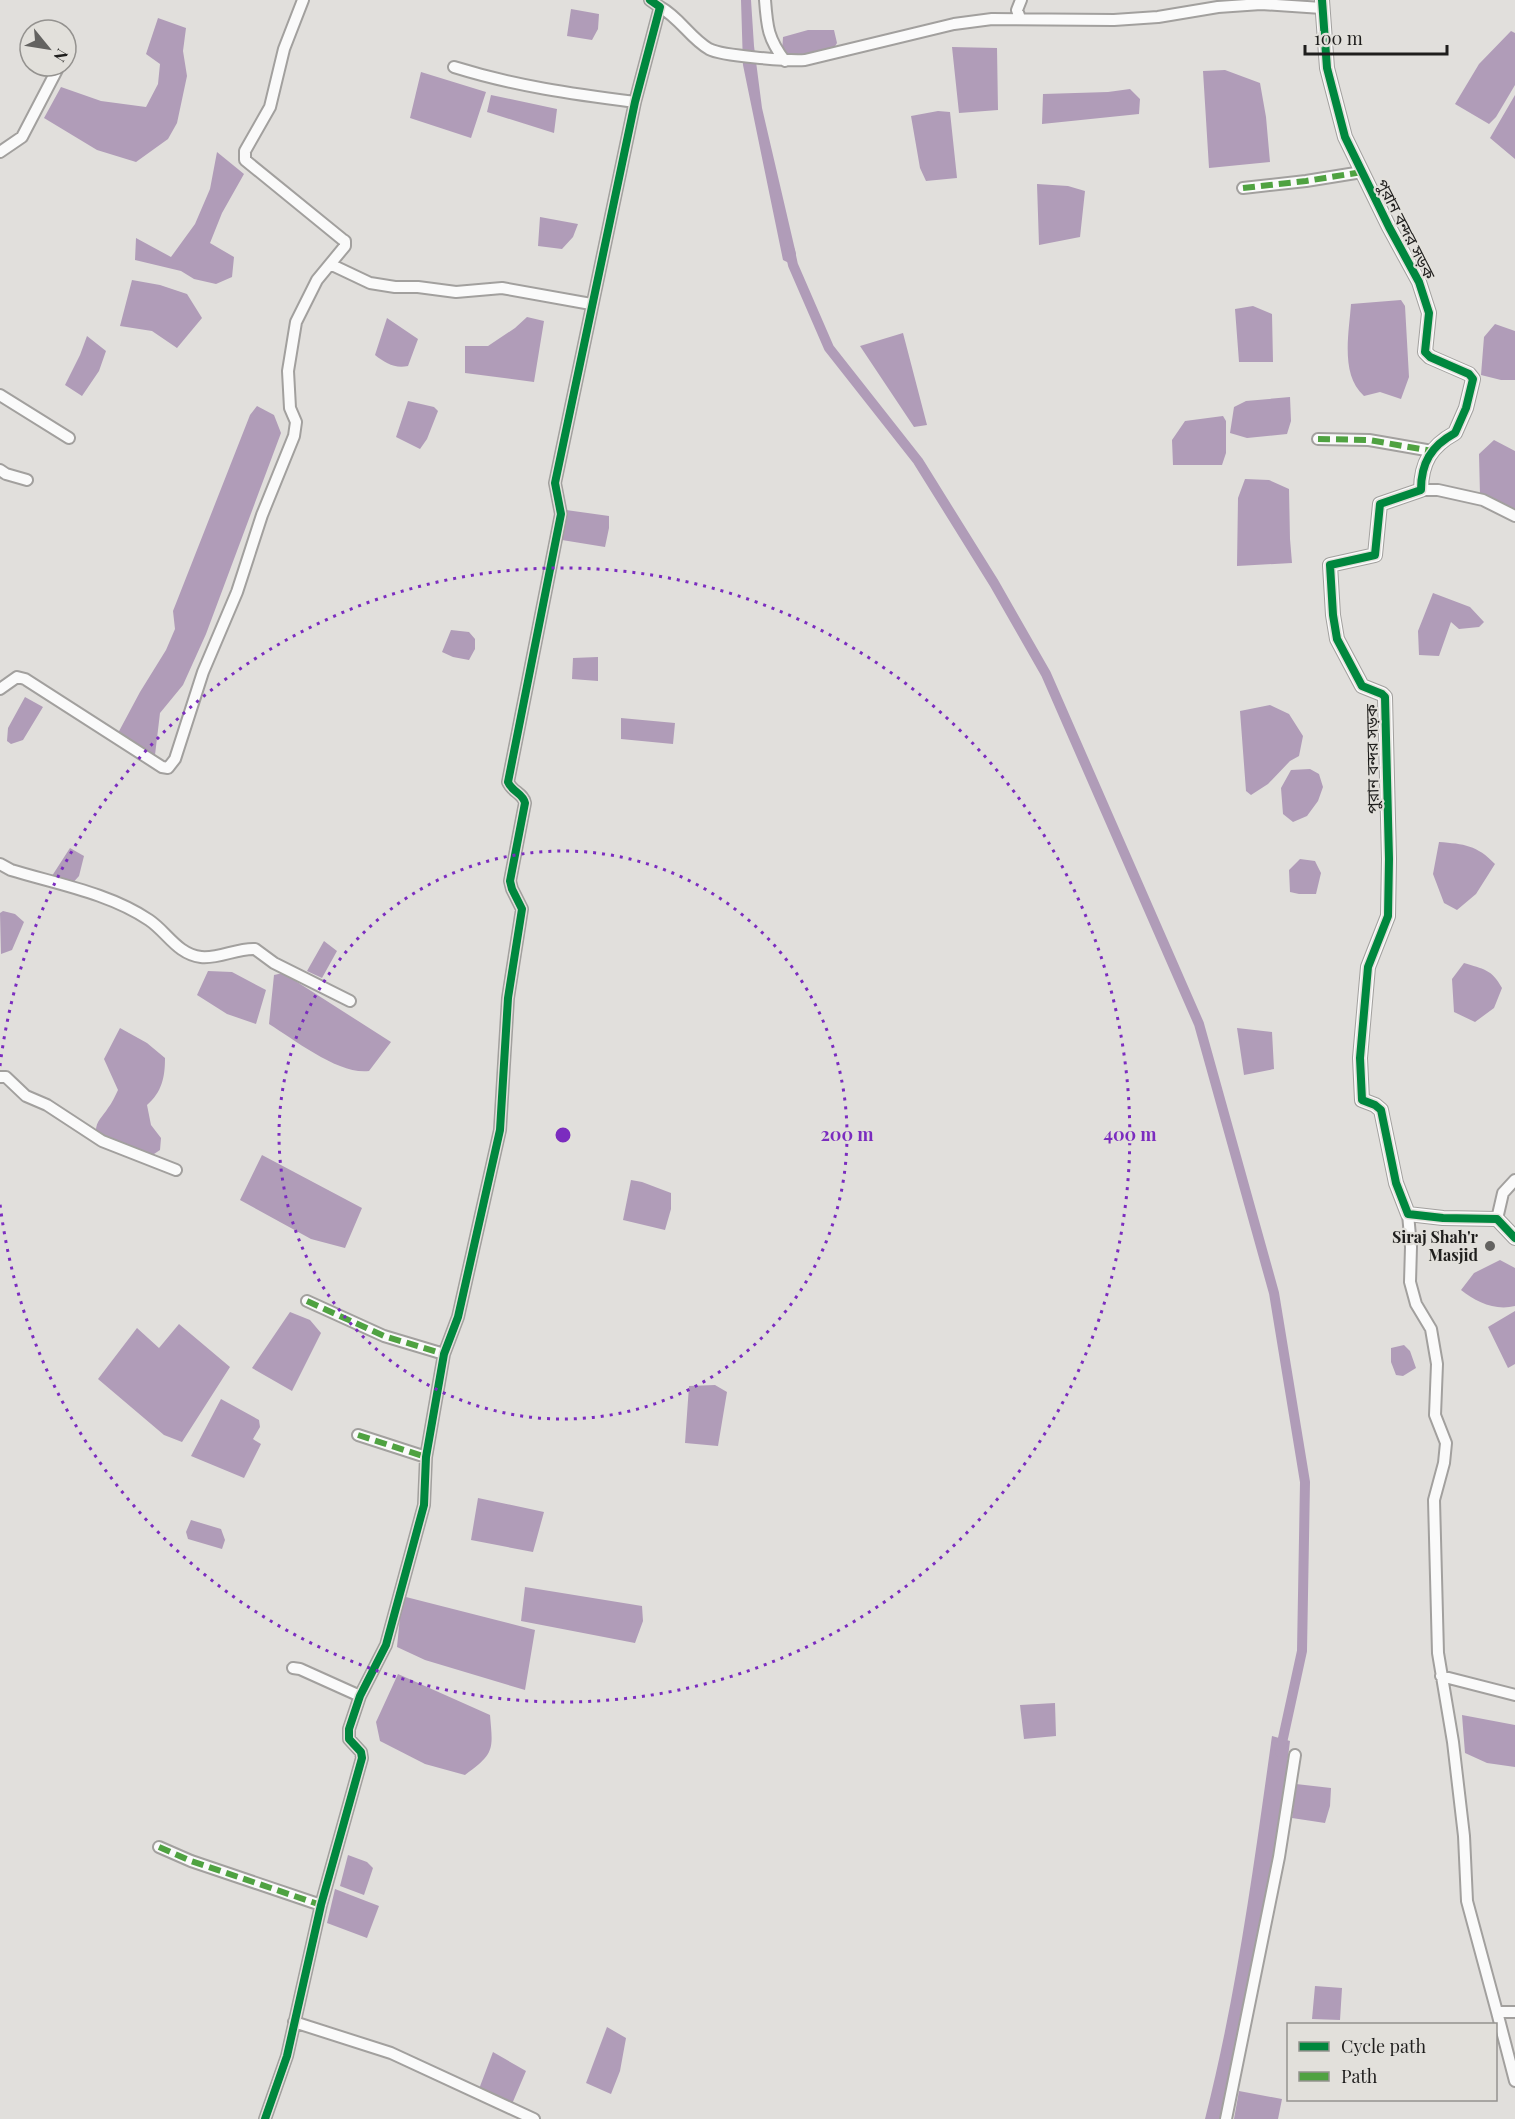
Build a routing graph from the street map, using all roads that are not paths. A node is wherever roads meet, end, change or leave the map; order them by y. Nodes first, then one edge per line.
1 (303, 0) edge
2 (650, 0) edge
3 (765, 0) edge
4 (1021, 0) edge
5 (1322, 4) edge
6 (660, 7) junction
7 (1020, 18) junction
8 (786, 61) junction
9 (454, 67) dead end
10 (53, 78) edge
11 (635, 102) junction
12 (0, 152) edge
13 (1362, 172) junction
14 (1243, 188) dead end
15 (332, 265) junction
16 (591, 304) junction
17 (0, 396) edge
18 (69, 438) dead end
19 (1318, 439) dead end
20 (1432, 451) junction
21 (0, 470) edge
22 (27, 480) dead end
23 (1421, 490) junction
24 (1515, 516) edge
25 (0, 689) edge
26 (0, 864) edge
27 (350, 1001) dead end
28 (0, 1077) edge
29 (176, 1170) dead end
30 (1515, 1180) edge
31 (1408, 1214) junction
32 (1497, 1218) junction
33 (1515, 1238) edge
34 (307, 1301) dead end
35 (444, 1354) junction
36 (358, 1435) dead end
37 (426, 1457) junction
38 (293, 1668) dead end
39 (1441, 1676) junction
40 (1515, 1695) edge
41 (360, 1696) junction
42 (1295, 1755) dead end
43 (159, 1847) dead end
44 (321, 1905) junction
45 (1497, 2012) junction
46 (1515, 2012) edge
47 (294, 2022) junction
48 (1515, 2081) edge
49 (266, 2119) edge
50 (534, 2119) edge
51 (1226, 2119) edge

1 - 15 street
2 - 6 street
3 - 8 street
4 - 7 street
5 - 7 street
5 - 13 street, পুরান বন্দর সড়ক
6 - 8 street
6 - 11 street
7 - 8 street
9 - 11 street
10 - 12 street
11 - 16 street
13 - 14 street
13 - 20 street, পুরান বন্দর সড়ক
15 - 16 street
15 - 25 street
16 - 35 street
17 - 18 street
19 - 20 street
20 - 23 street
21 - 22 street
23 - 24 street
23 - 31 street, পুরান বন্দর সড়ক
26 - 27 street
28 - 29 street
30 - 32 street
31 - 32 street
31 - 39 street
32 - 33 street
34 - 35 street
35 - 37 street
36 - 37 street
37 - 41 street
38 - 41 street
39 - 40 street
39 - 45 street
41 - 44 street
42 - 51 street
43 - 44 street
44 - 47 street
45 - 46 street
45 - 48 street
47 - 49 street
47 - 50 street

